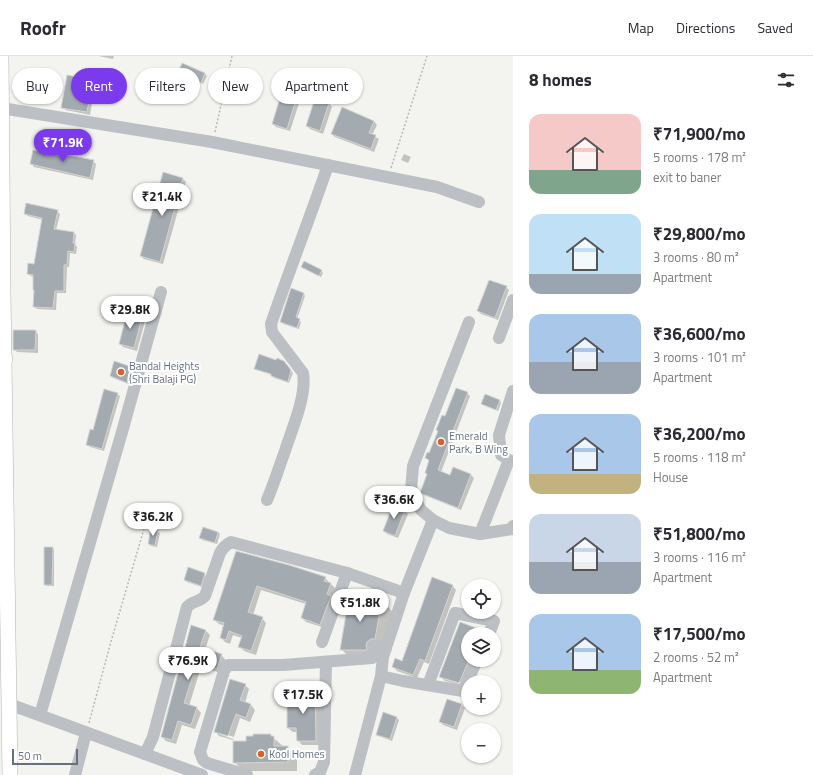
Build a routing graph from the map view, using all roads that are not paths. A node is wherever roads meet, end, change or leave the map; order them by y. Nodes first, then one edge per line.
1 (1, 56) edge
2 (1, 108) junction
3 (328, 165) junction
4 (479, 202) dead end
5 (161, 292) dead end
6 (513, 300) edge
7 (469, 322) dead end
8 (499, 338) dead end
9 (2, 359) edge
10 (513, 391) edge
11 (501, 456) junction
12 (513, 456) edge
13 (267, 500) dead end
14 (433, 520) junction
15 (513, 526) edge
16 (480, 534) junction
17 (347, 573) junction
18 (404, 593) junction
19 (492, 627) edge
20 (322, 642) dead end
21 (386, 648) junction
22 (326, 662) junction
23 (474, 667) edge
24 (381, 676) junction
25 (428, 684) junction
26 (9, 704) junction
27 (40, 715) junction
28 (86, 732) junction
29 (145, 754) junction
30 (10, 775) edge
31 (75, 775) edge
32 (202, 775) edge
33 (247, 775) edge
34 (315, 775) edge
35 (355, 775) edge

1 - 2 main road
2 - 3 street
2 - 9 main road
3 - 4 street
3 - 13 street
5 - 27 street
6 - 8 street
7 - 14 street
9 - 26 main road
10 - 11 street
11 - 12 street
11 - 16 street
14 - 16 street
14 - 18 street
15 - 16 street
17 - 18 street
17 - 20 street
17 - 29 street
18 - 21 street
19 - 25 street
21 - 22 street
21 - 24 street
22 - 33 street
22 - 34 street
23 - 25 street
24 - 25 street
24 - 35 street
26 - 27 street
26 - 30 main road
27 - 28 street
28 - 29 street
28 - 31 street
29 - 32 street

